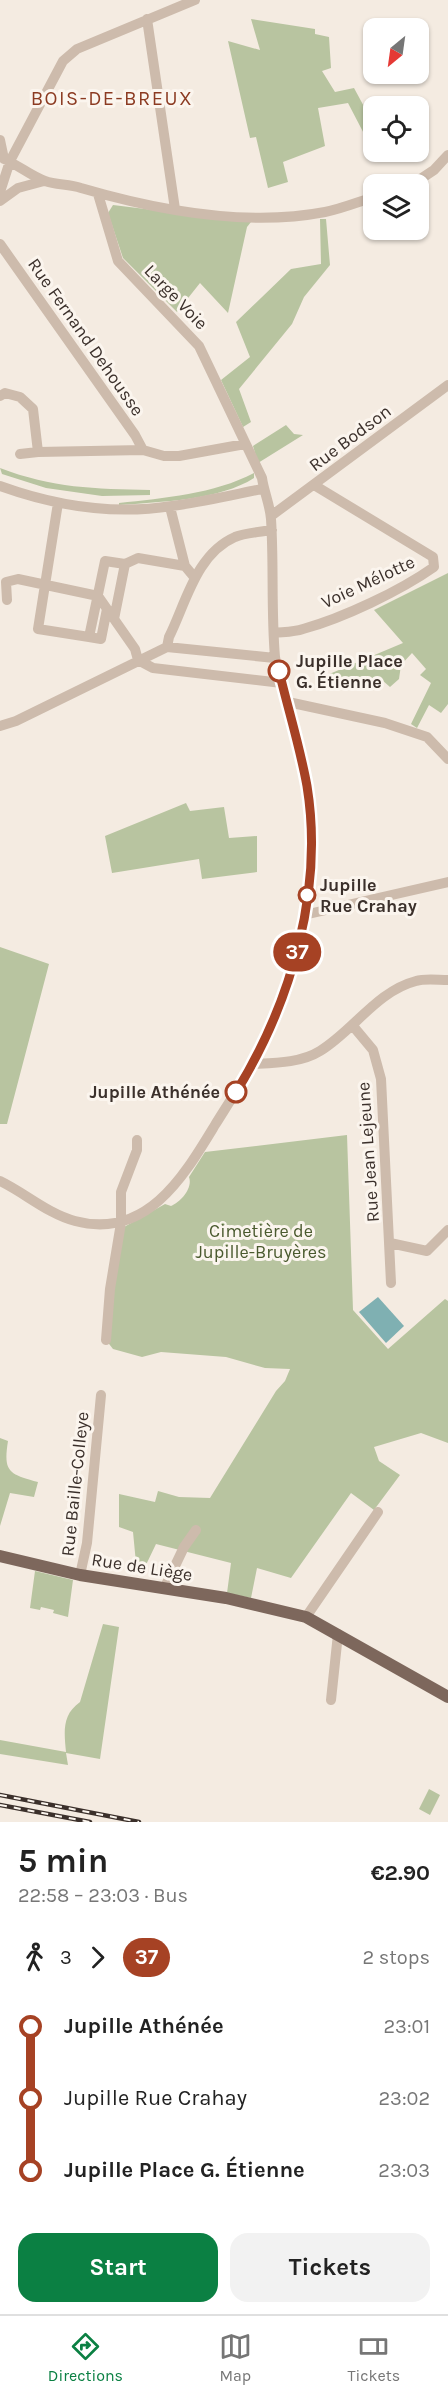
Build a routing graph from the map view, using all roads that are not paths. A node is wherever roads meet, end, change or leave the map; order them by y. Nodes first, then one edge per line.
1 (195, 0) edge
2 (147, 20) junction
3 (1, 142) edge
4 (448, 155) edge
5 (10, 162) junction
6 (428, 174) edge
7 (44, 181) junction
8 (0, 192) edge
9 (98, 194) junction
10 (363, 200) edge
11 (0, 201) edge
12 (176, 209) junction
13 (0, 244) edge
14 (448, 385) edge
15 (0, 396) edge
16 (245, 444) junction
17 (143, 450) junction
18 (38, 452) junction
19 (20, 454) dead end
20 (314, 485) junction
21 (0, 486) edge
22 (262, 489) junction
23 (58, 503) junction
24 (170, 507) junction
25 (271, 516) junction
26 (272, 530) junction
27 (125, 564) junction
28 (185, 566) junction
29 (195, 578) junction
30 (45, 585) junction
31 (98, 596) junction
32 (7, 600) dead end
33 (107, 609) junction
34 (114, 619) junction
35 (275, 633) junction
36 (89, 637) junction
37 (167, 647) junction
38 (275, 658) junction
39 (138, 660) junction
40 (282, 683) junction
41 (288, 702) junction
42 (0, 726) edge
43 (448, 759) edge
44 (448, 882) edge
45 (304, 915) junction
46 (448, 980) edge
47 (353, 1026) junction
48 (253, 1064) junction
49 (136, 1140) dead end
50 (0, 1181) edge
51 (121, 1222) junction
52 (448, 1230) edge
53 (390, 1243) junction
54 (391, 1283) dead end
55 (106, 1340) dead end
56 (101, 1395) dead end
57 (378, 1512) dead end
58 (195, 1530) dead end
59 (0, 1556) edge
60 (80, 1575) junction
61 (164, 1588) junction
62 (306, 1617) junction
63 (338, 1634) junction
64 (448, 1697) edge
65 (331, 1700) dead end

1 - 2 street
2 - 5 street
2 - 12 street
3 - 5 street
4 - 6 street
5 - 7 street
5 - 8 street
7 - 9 street
7 - 11 street
9 - 12 street
9 - 16 street, Large Voie
10 - 12 street
13 - 17 street, Rue Fernand Dehousse
14 - 20 street, Rue Bodson
15 - 18 street
16 - 17 street
16 - 22 street, Large Voie
17 - 18 street
18 - 19 street
20 - 25 street, Rue Bodson
20 - 35 street, Voie Mélotte
21 - 23 street
22 - 24 street
22 - 25 street, Large Voie
23 - 24 street
23 - 30 street
24 - 28 street
25 - 26 street, Large Voie
26 - 29 street
26 - 35 street, Large Voie
27 - 28 street
27 - 31 street
27 - 34 street
28 - 29 street
29 - 37 street
30 - 31 street
30 - 32 street
30 - 36 street
31 - 33 street
31 - 36 street
33 - 34 street
33 - 36 street
34 - 39 street
35 - 38 street, Large Voie
37 - 38 street
37 - 39 street
38 - 40 street, Large Voie
39 - 40 street
39 - 42 street
40 - 41 street, Large Voie
41 - 43 street
41 - 45 street, Large Voie
44 - 45 street
45 - 48 street, Large Voie
46 - 47 street
47 - 48 street
47 - 53 street, Rue Jean Lejeune
48 - 51 street, Large Voie
49 - 51 street
50 - 51 street
51 - 55 street
52 - 53 street
53 - 54 street, Rue Jean Lejeune
56 - 60 street, Rue Baille-Colleye
57 - 62 street
58 - 61 street
59 - 60 main road, Rue de Liège
60 - 61 main road, Rue de Liège
61 - 62 main road, Rue de Liège
62 - 63 main road, Rue de Liège
63 - 64 main road, Rue de Liège
63 - 65 street

